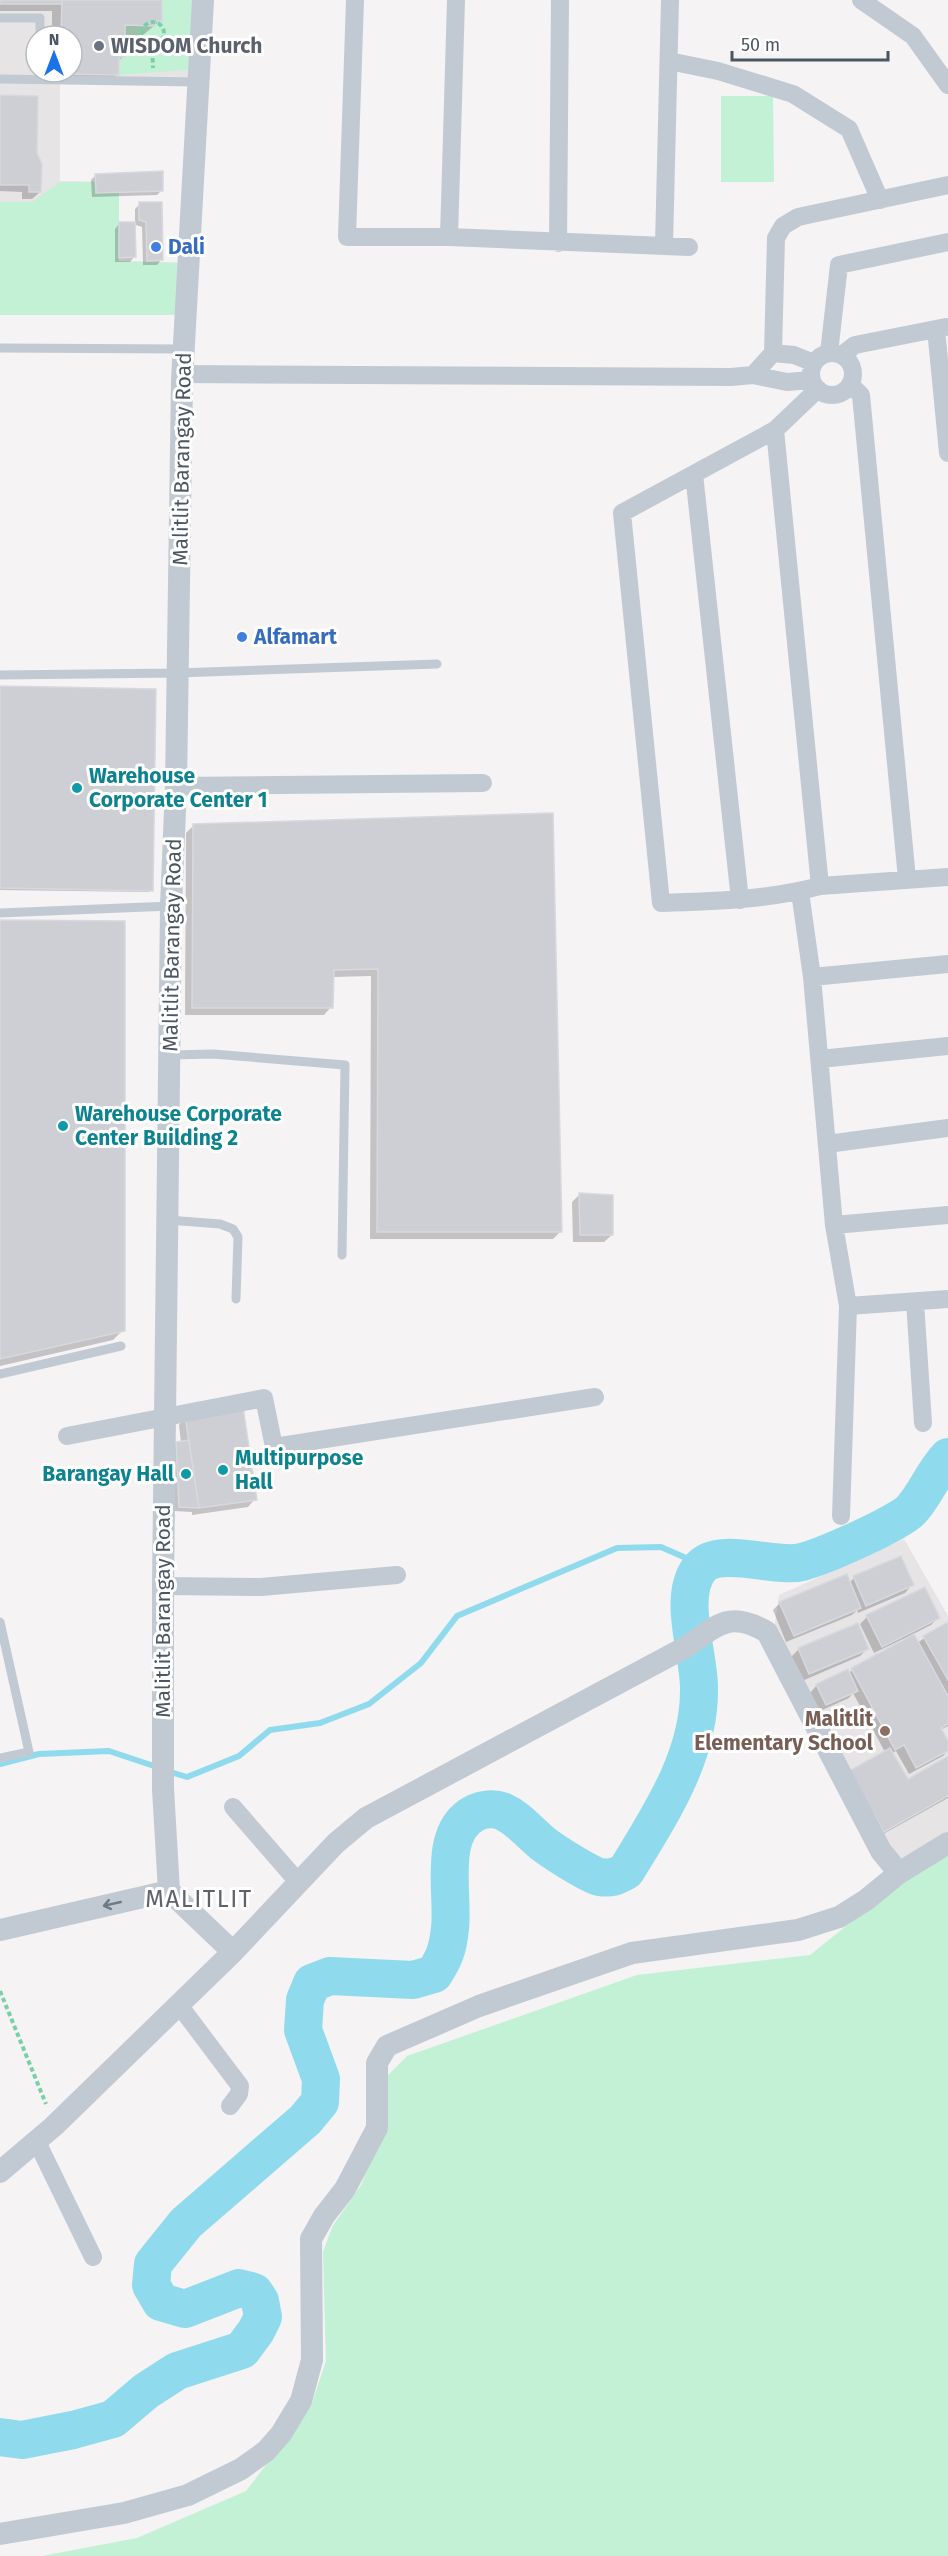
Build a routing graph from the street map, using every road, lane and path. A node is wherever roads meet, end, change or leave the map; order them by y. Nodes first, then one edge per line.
1 (203, 0) edge
2 (355, 0) edge
3 (456, 0) edge
4 (560, 0) edge
5 (670, 0) edge
6 (861, 0) edge
7 (0, 18) edge
8 (40, 24) edge
9 (152, 44) junction
10 (669, 61) junction
11 (24, 77) edge
12 (84, 78) edge
13 (0, 79) edge
14 (153, 81) junction
15 (200, 82) junction
16 (948, 85) edge
17 (948, 185) edge
18 (880, 200) junction
19 (449, 237) junction
20 (948, 242) edge
21 (558, 243) junction
22 (664, 245) junction
23 (689, 247) dead end
24 (942, 328) edge
25 (0, 348) edge
26 (184, 349) junction
27 (773, 353) junction
28 (836, 354) junction
29 (183, 374) junction
30 (753, 375) junction
31 (814, 377) junction
32 (850, 384) junction
33 (775, 430) junction
34 (948, 453) edge
35 (694, 474) junction
36 (437, 664) dead end
37 (177, 673) junction
38 (0, 675) edge
39 (483, 783) dead end
40 (176, 786) junction
41 (948, 877) edge
42 (907, 879) junction
43 (820, 886) junction
44 (800, 892) junction
45 (740, 900) junction
46 (171, 906) junction
47 (0, 913) edge
48 (948, 964) edge
49 (812, 977) junction
50 (948, 1046) edge
51 (171, 1055) junction
52 (820, 1059) junction
53 (948, 1128) edge
54 (827, 1143) junction
55 (948, 1215) edge
56 (168, 1220) junction
57 (834, 1225) junction
58 (342, 1255) dead end
59 (236, 1299) dead end
60 (948, 1299) edge
61 (915, 1302) junction
62 (848, 1306) junction
63 (121, 1346) dead end
64 (0, 1374) edge
65 (594, 1397) dead end
66 (165, 1417) junction
67 (923, 1423) dead end
68 (67, 1437) dead end
69 (842, 1516) dead end
70 (397, 1575) dead end
71 (163, 1586) junction
72 (0, 1622) edge
73 (0, 1758) edge
74 (233, 1807) dead end
75 (948, 1843) edge
76 (899, 1873) junction
77 (299, 1882) junction
78 (169, 1891) junction
79 (0, 1930) edge
80 (233, 1952) junction
81 (0, 1991) edge
82 (179, 2005) junction
83 (230, 2106) dead end
84 (54, 2126) junction
85 (36, 2142) junction
86 (0, 2172) edge
87 (93, 2257) dead end
88 (0, 2534) edge

1 - 15 street, Malitlit Barangay Road
2 - 19 street
3 - 19 street
4 - 21 street
5 - 10 street
6 - 16 street
7 - 8 lane
9 - 9 path
9 - 14 path
10 - 18 street
10 - 22 street
11 - 13 lane
12 - 14 lane
14 - 15 lane
15 - 26 street, Malitlit Barangay Road
17 - 18 street
18 - 27 street
19 - 21 street
20 - 28 street
21 - 22 street
22 - 23 street
24 - 28 street
24 - 34 street
25 - 26 lane
26 - 29 street, Malitlit Barangay Road
27 - 30 street
27 - 31 street
28 - 31 street
28 - 32 street
29 - 30 street
29 - 37 street, Malitlit Barangay Road
30 - 31 street
31 - 32 street
31 - 33 street
32 - 42 street
33 - 35 street
33 - 43 street
35 - 45 street
35 - 45 street
36 - 37 lane
37 - 38 lane
37 - 40 street, Malitlit Barangay Road
39 - 40 street
40 - 46 street, Malitlit Barangay Road
41 - 42 street
42 - 43 street
43 - 44 street
44 - 45 street
44 - 49 street
46 - 47 lane
46 - 51 street, Malitlit Barangay Road
48 - 49 street
49 - 52 street
50 - 52 street
51 - 56 street, Malitlit Barangay Road
51 - 58 lane
52 - 54 street
53 - 54 street
54 - 57 street
55 - 57 street
56 - 59 lane
56 - 66 street, Malitlit Barangay Road
57 - 62 street
60 - 61 street
61 - 62 street
61 - 67 street
62 - 69 street
63 - 64 lane
65 - 66 street
66 - 68 street
66 - 71 street, Malitlit Barangay Road
70 - 71 street
71 - 78 street, Malitlit Barangay Road
72 - 73 lane
74 - 77 street
75 - 76 street
76 - 77 street
76 - 88 street
77 - 80 street
78 -> 79 street
78 - 80 street
80 - 82 street
81 - 84 path
82 - 83 street
82 - 84 street
84 - 85 street
85 - 86 street
85 - 87 street

